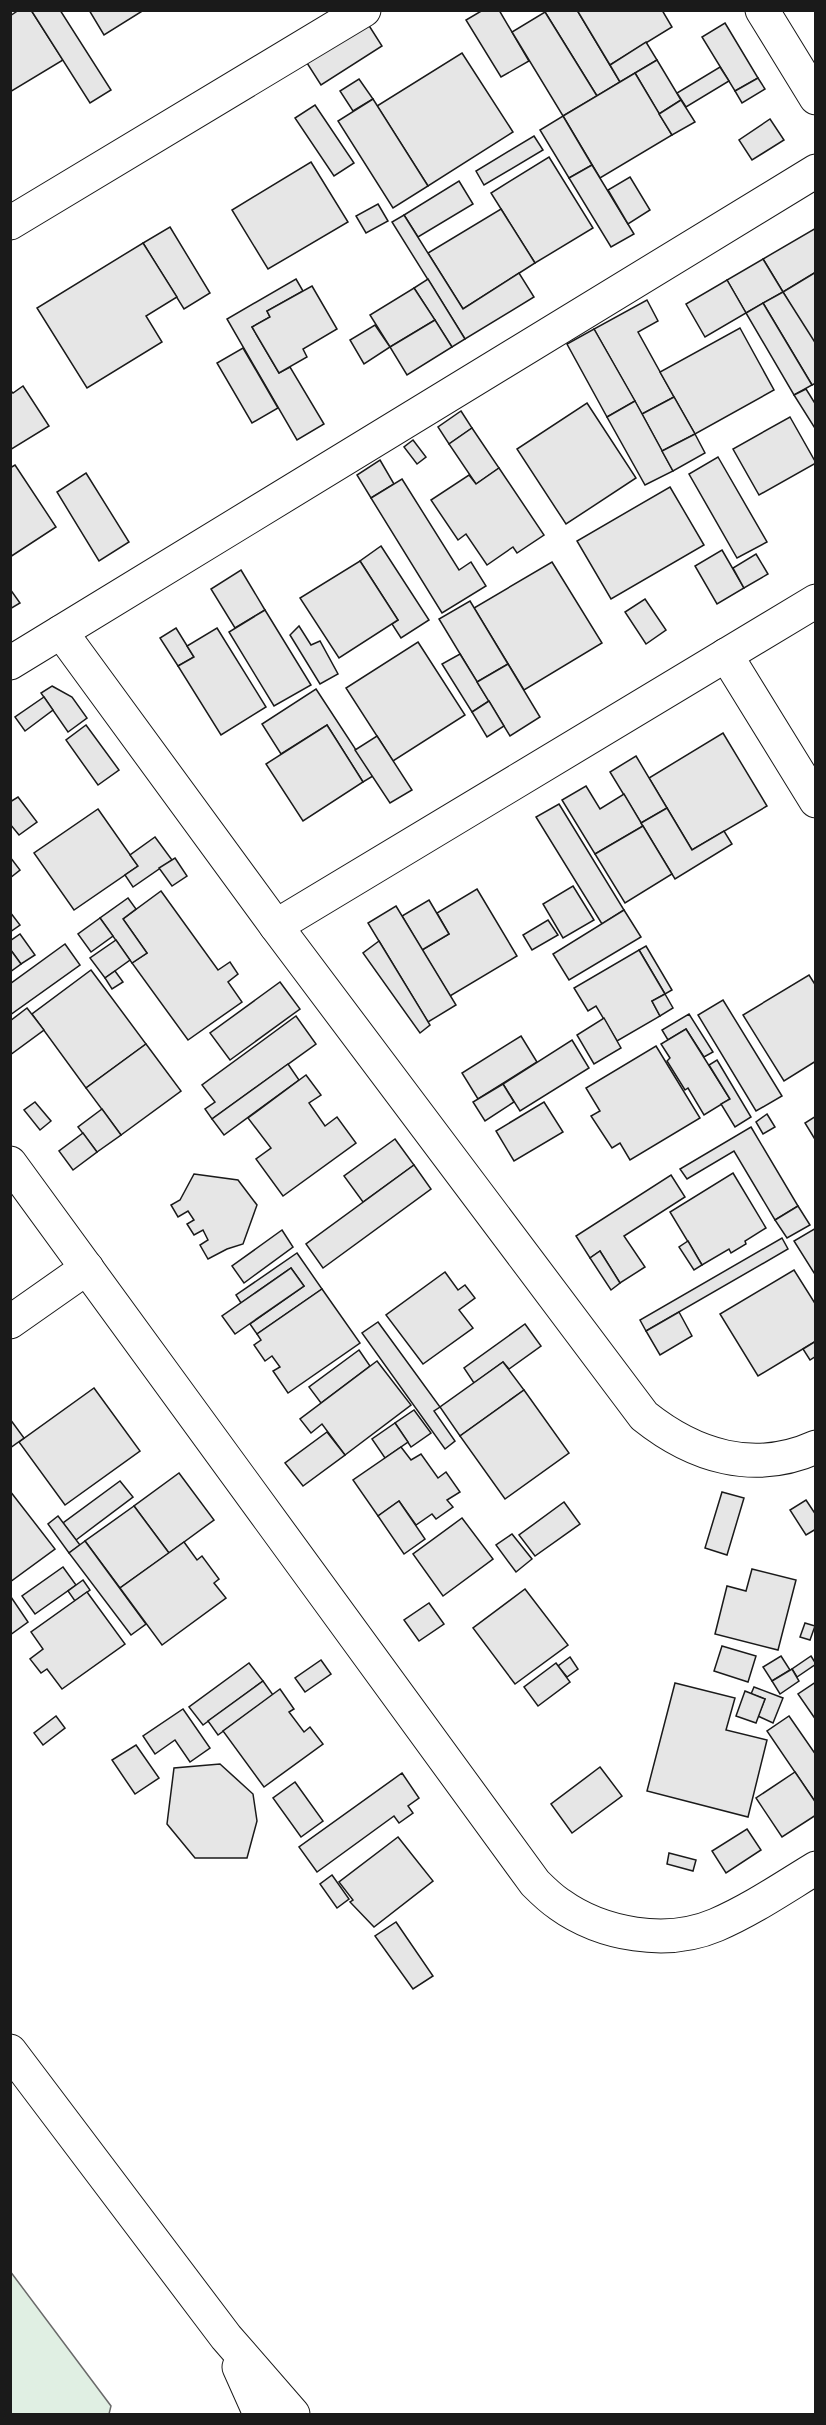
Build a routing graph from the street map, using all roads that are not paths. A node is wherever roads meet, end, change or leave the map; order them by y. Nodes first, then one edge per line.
1 (762, 10) edge
2 (346, 15) edge
3 (816, 98) edge
4 (816, 171) edge
5 (10, 224) edge
6 (816, 601) edge
7 (61, 632) junction
8 (726, 655) junction
9 (10, 663) edge
10 (816, 801) edge
11 (276, 926) junction
12 (10, 1163) edge
13 (87, 1268) junction
14 (10, 1322) edge
15 (816, 1447) edge
16 (816, 1868) edge
17 (10, 2051) edge
18 (226, 2337) junction
19 (260, 2415) edge
20 (293, 2415) edge

1 - 3 street
2 - 5 street
4 - 7 street
6 - 8 street
7 - 9 street
7 - 11 street
8 - 10 street
8 - 11 street
11 - 15 street
12 - 13 street
13 - 14 street
13 - 16 street
17 - 18 street
18 - 19 street
18 - 20 street

